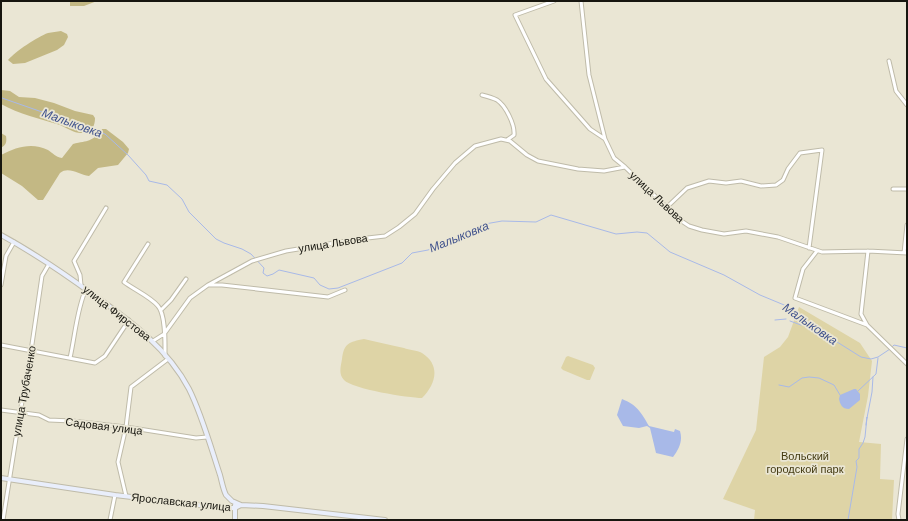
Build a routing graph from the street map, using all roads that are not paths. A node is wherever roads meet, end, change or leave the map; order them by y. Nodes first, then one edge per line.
1 (554, 1) edge
2 (581, 1) edge
3 (889, 61) dead end
4 (482, 95) dead end
5 (907, 105) edge
6 (605, 139) junction
7 (507, 140) junction
8 (625, 167) junction
9 (893, 189) dead end
10 (907, 189) edge
11 (667, 207) junction
12 (106, 208) dead end
13 (907, 225) edge
14 (1, 235) edge
15 (14, 242) junction
16 (148, 244) dead end
17 (809, 248) junction
18 (817, 251) junction
19 (868, 251) junction
20 (905, 253) edge
21 (49, 264) junction
22 (186, 279) dead end
23 (1, 285) edge
24 (81, 285) junction
25 (208, 285) junction
26 (86, 288) junction
27 (345, 290) dead end
28 (161, 310) junction
29 (129, 320) junction
30 (867, 325) junction
31 (164, 334) junction
32 (153, 342) junction
33 (1, 345) edge
34 (31, 351) junction
35 (70, 358) junction
36 (167, 358) junction
37 (907, 364) edge
38 (1, 410) edge
39 (20, 413) junction
40 (126, 427) junction
41 (207, 437) junction
42 (907, 439) edge
43 (1, 478) edge
44 (10, 480) junction
45 (115, 495) junction
46 (126, 496) junction
47 (235, 505) junction
48 (4, 520) edge
49 (110, 520) edge
50 (235, 520) edge
51 (385, 520) edge
52 (899, 520) edge

1 - 6 street
2 - 6 street
3 - 5 street
4 - 7 street
6 - 8 street
7 - 8 street, улица Львова
7 - 25 street, улица Львова
8 - 11 street, улица Львова
9 - 10 street
11 - 17 street, улица Львова
11 - 17 street
12 - 24 street
13 - 20 street
14 - 15 main road, улица Фирстова
15 - 21 main road, улица Фирстова
15 - 23 street
16 - 28 street
17 - 18 street, улица Львова
18 - 19 street, улица Львова
18 - 30 street
19 - 20 street, улица Львова
19 - 30 street
21 - 24 main road, улица Фирстова
21 - 34 street, улица Трубаченко
22 - 28 street
24 - 26 main road, улица Фирстова
25 - 27 street
25 - 31 street, улица Львова
26 - 29 main road, улица Фирстова
26 - 35 street
28 - 31 street
29 - 32 main road, улица Фирстова
29 - 35 street
30 - 37 street
31 - 32 street, улица Львова
31 - 36 street
32 - 36 main road, улица Фирстова
33 - 34 street
34 - 35 street
34 - 39 street, улица Трубаченко
36 - 40 street
36 - 41 main road, улица Фирстова
38 - 39 street, Садовая улица
39 - 40 street, Садовая улица
39 - 44 street, улица Трубаченко
40 - 41 street, Садовая улица
40 - 46 street
41 - 47 main road, улица Фирстова
42 - 52 street
43 - 44 main road, Ярославская улица
44 - 45 main road, Ярославская улица
44 - 48 street, улица Трубаченко
45 - 46 main road, Ярославская улица
45 - 49 street
46 - 47 main road, Ярославская улица
47 - 50 main road
47 - 51 main road, Ярославская улица

